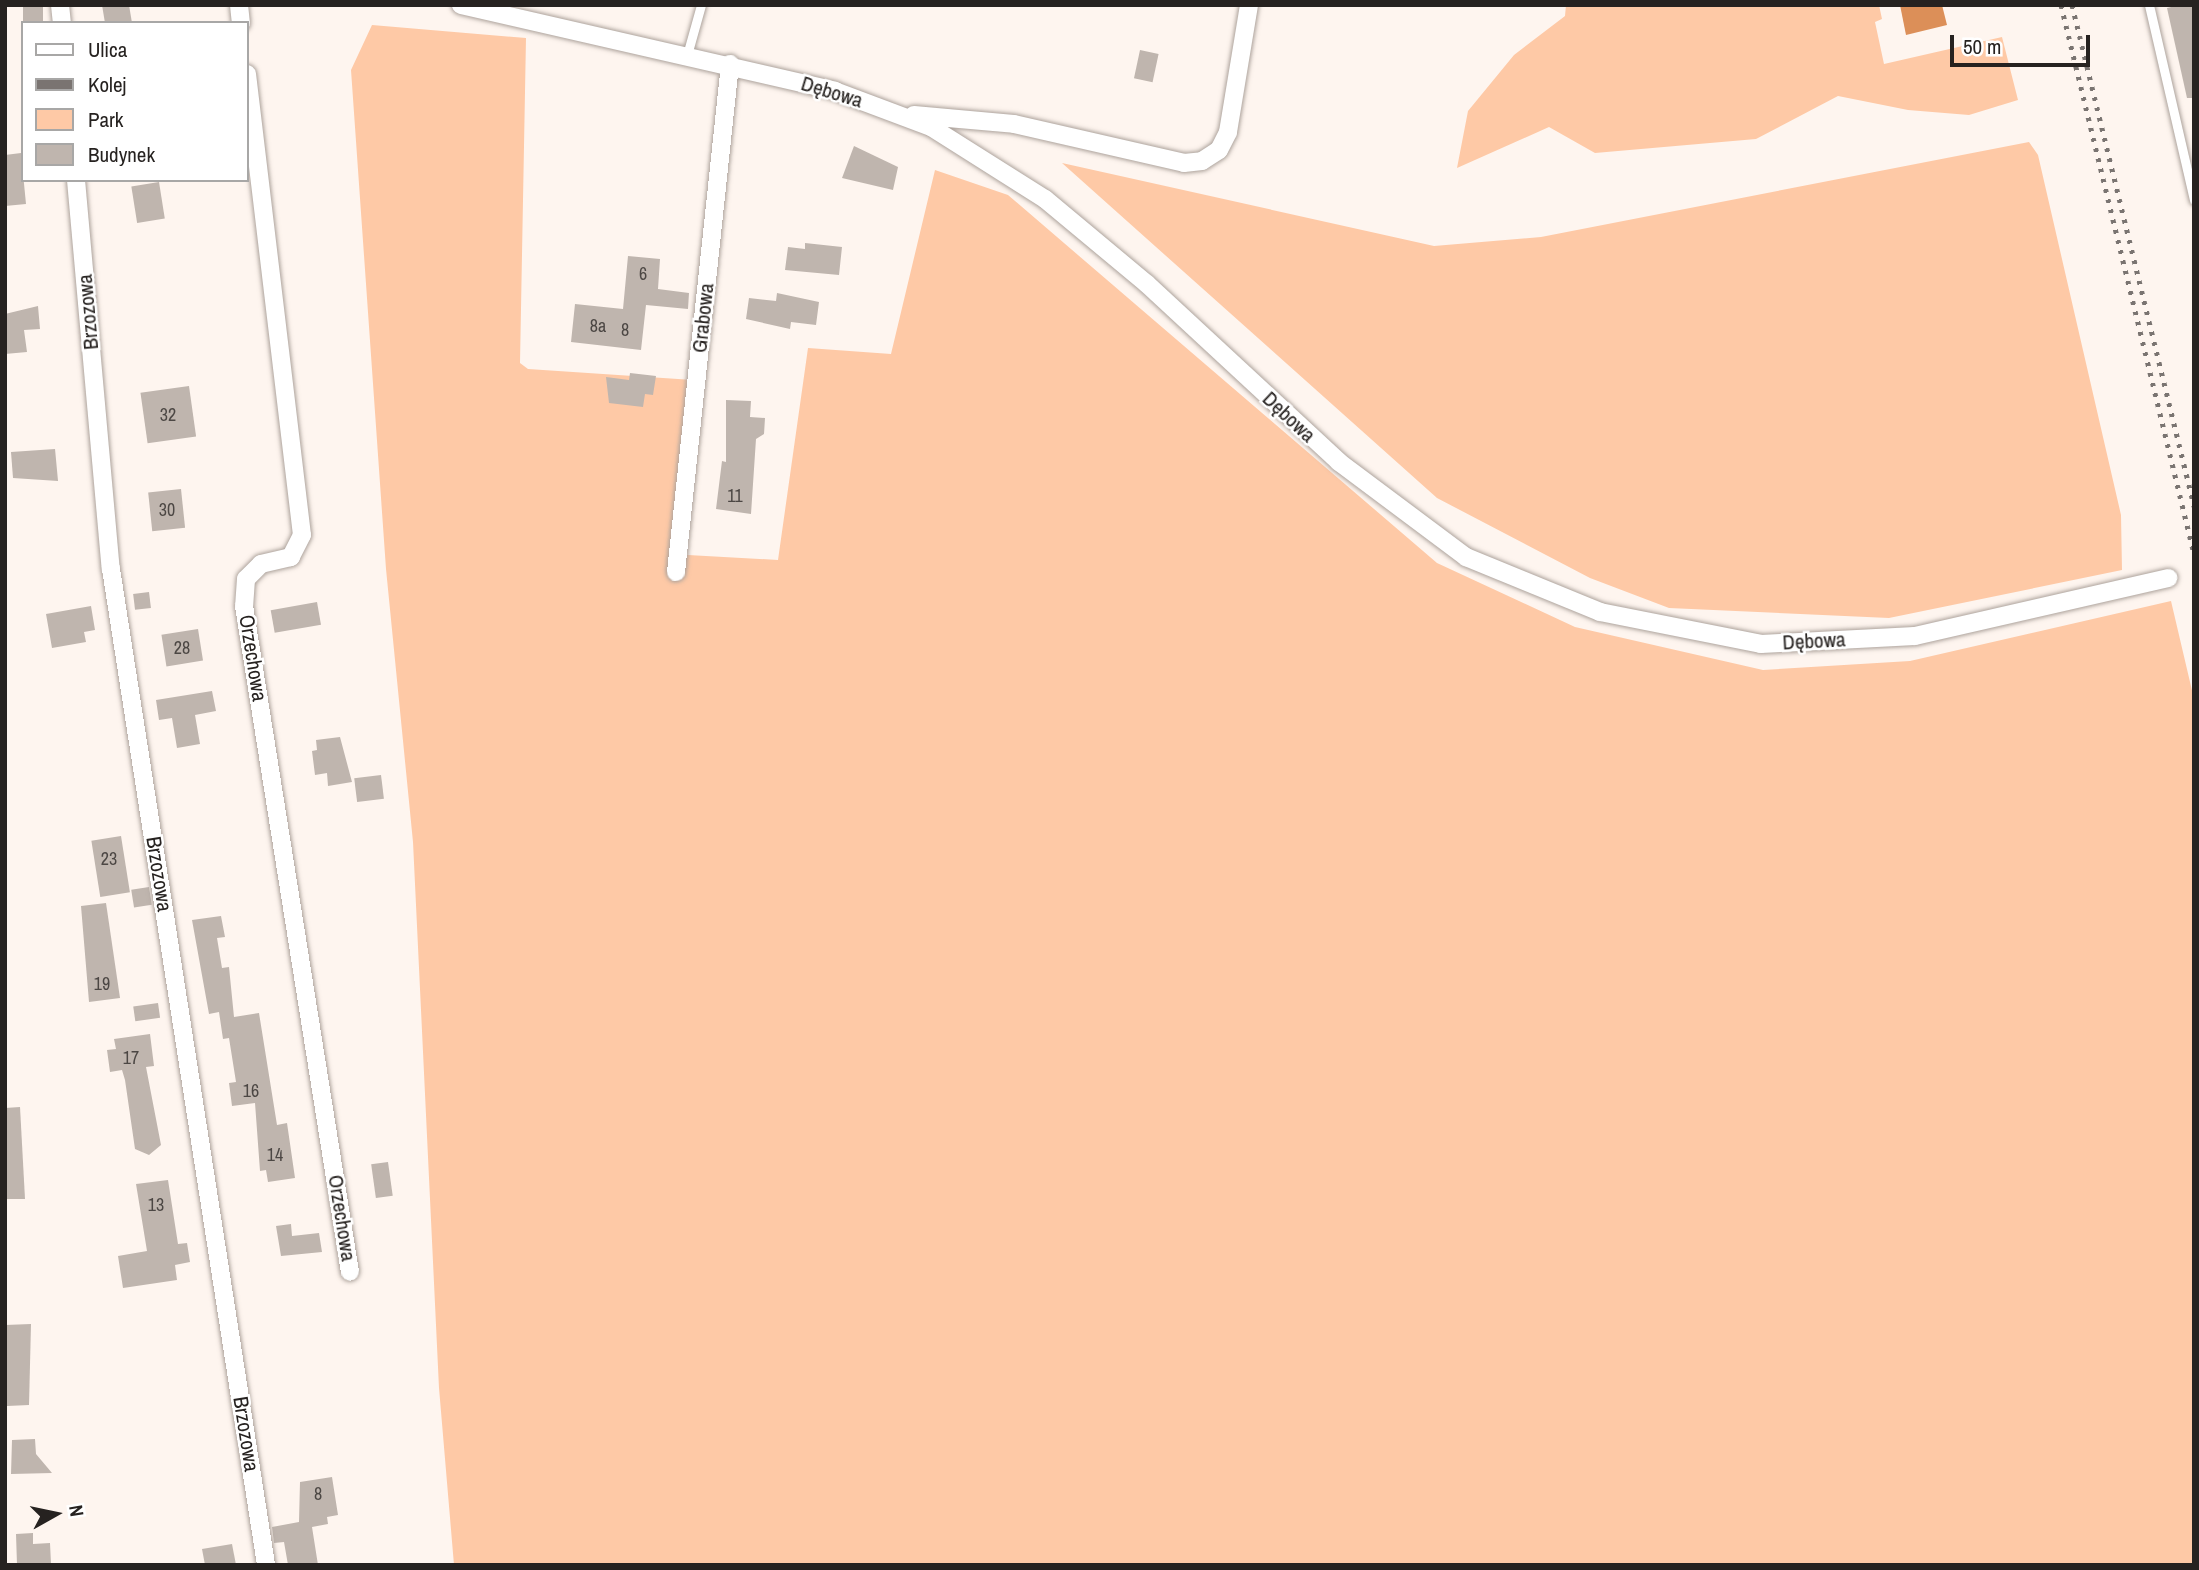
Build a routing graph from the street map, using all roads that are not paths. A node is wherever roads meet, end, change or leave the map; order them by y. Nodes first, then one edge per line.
1 (461, 5) edge
2 (701, 5) edge
3 (1250, 5) edge
4 (2149, 5) edge
5 (687, 55) junction
6 (730, 64) junction
7 (248, 82) edge
8 (893, 113) junction
9 (76, 182) edge
10 (2194, 200) edge
11 (676, 572) dead end
12 (2168, 578) dead end
13 (350, 1272) dead end
14 (266, 1565) edge

1 - 5 street, Dębowa
2 - 5 lane
3 - 8 street
4 - 10 lane
5 - 6 street, Dębowa
6 - 8 street, Dębowa
6 - 11 street, Grabowa
7 - 13 street, Orzechowa
8 - 12 street, Dębowa
9 - 14 street, Brzozowa

